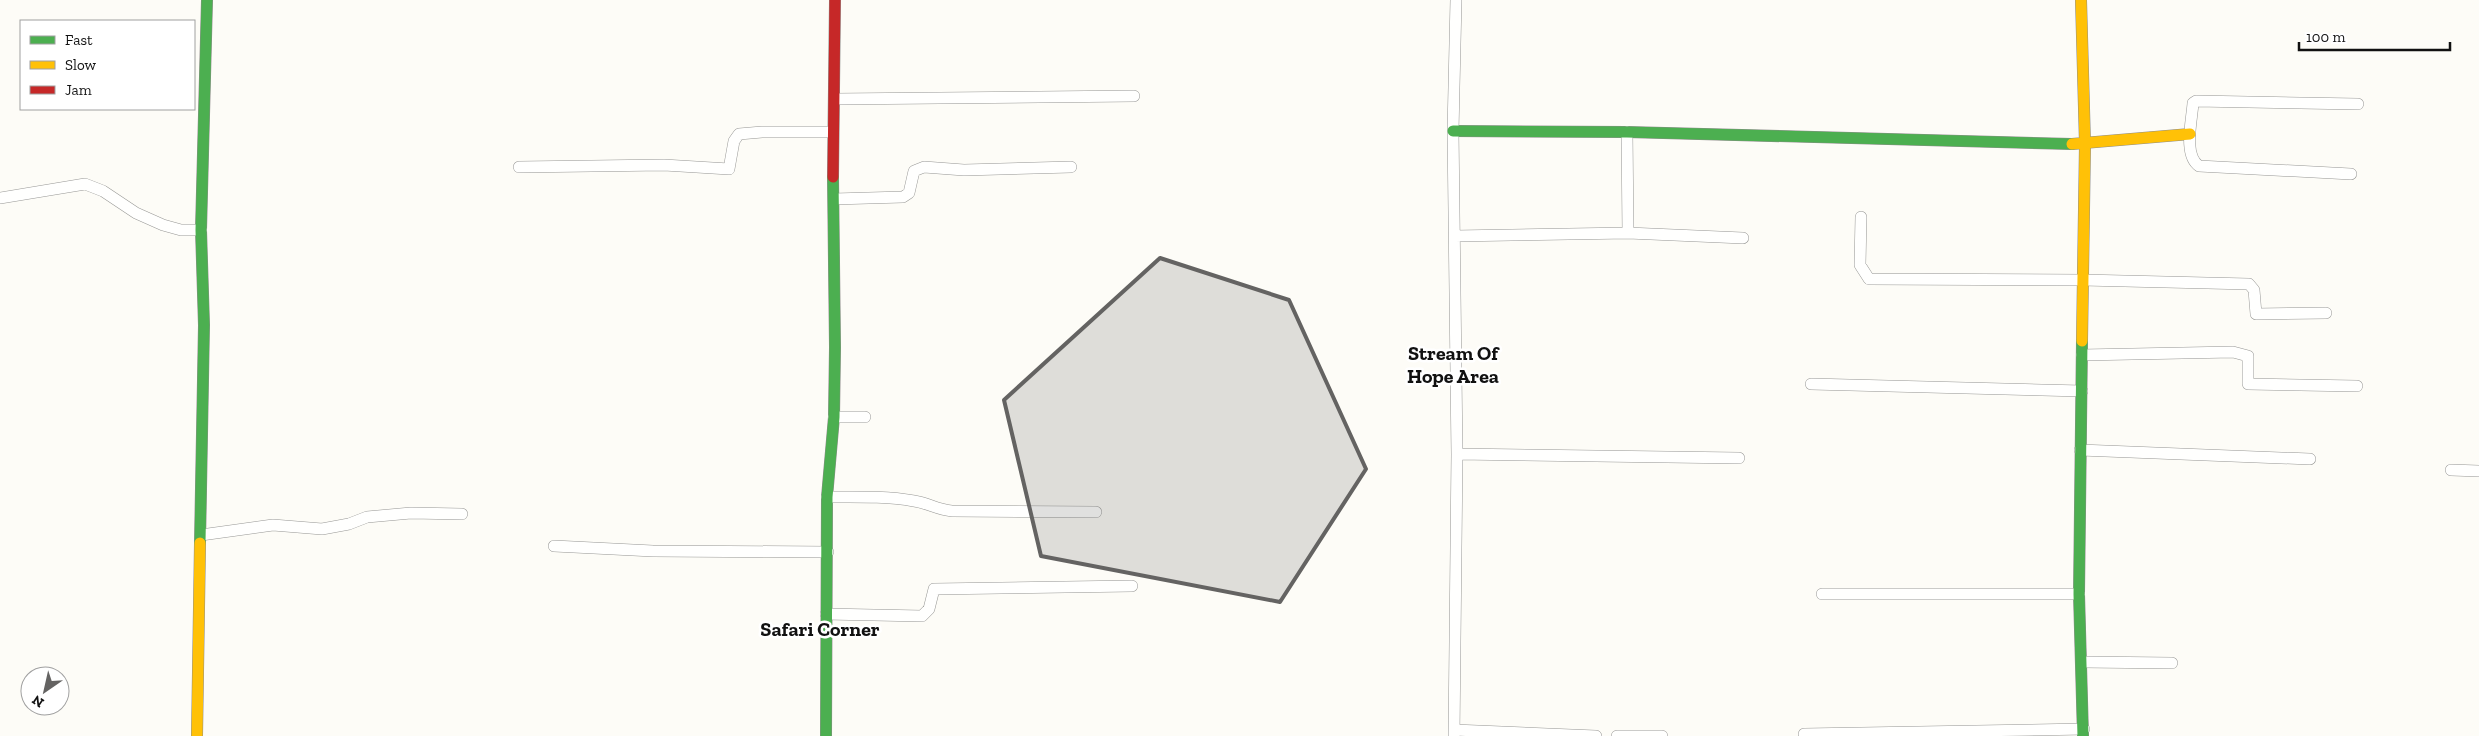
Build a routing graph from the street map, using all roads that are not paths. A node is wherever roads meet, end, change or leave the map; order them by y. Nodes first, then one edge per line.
1 (207, 0) edge
2 (835, 0) edge
3 (1456, 0) edge
4 (2081, 0) edge
5 (1134, 96) dead end
6 (835, 99) junction
7 (2358, 104) dead end
8 (1453, 131) junction
9 (833, 132) junction
10 (1627, 132) junction
11 (2190, 134) junction
12 (2085, 144) junction
13 (1071, 167) dead end
14 (519, 168) dead end
15 (2351, 174) dead end
16 (0, 198) edge
17 (834, 199) junction
18 (1862, 218) dead end
19 (201, 230) junction
20 (1628, 233) junction
21 (1455, 236) junction
22 (1744, 238) dead end
23 (2083, 280) junction
24 (2326, 313) dead end
25 (2082, 355) junction
26 (1811, 384) dead end
27 (2357, 386) dead end
28 (2082, 391) junction
29 (834, 417) junction
30 (865, 417) dead end
31 (2080, 450) junction
32 (1457, 454) junction
33 (1739, 458) dead end
34 (2310, 459) dead end
35 (2451, 470) dead end
36 (2479, 471) edge
37 (827, 497) junction
38 (1096, 512) dead end
39 (462, 514) dead end
40 (200, 535) junction
41 (554, 546) dead end
42 (828, 552) junction
43 (1132, 586) dead end
44 (1822, 594) dead end
45 (2079, 594) junction
46 (826, 614) junction
47 (2082, 662) junction
48 (2172, 663) dead end
49 (2084, 732) edge
50 (1454, 733) edge
51 (1804, 734) dead end
52 (197, 736) edge
53 (826, 736) edge
54 (1596, 736) edge
55 (1617, 736) edge
56 (1662, 736) edge

1 - 19 street
2 - 6 street
3 - 8 street
4 - 12 street
5 - 6 street
6 - 9 street
7 - 11 street
8 - 10 street
8 - 21 street
9 - 14 street
9 - 17 street
10 - 12 street
10 - 20 street
11 - 12 street
11 - 15 street
12 - 23 street
13 - 17 street
16 - 19 street
17 - 29 street
18 - 23 street
19 - 40 street
20 - 21 street
20 - 22 street
21 - 32 street
23 - 24 street
23 - 25 street
25 - 27 street
25 - 28 street
26 - 28 street
28 - 31 street
29 - 30 street
29 - 37 street
31 - 34 street
31 - 45 street
32 - 33 street
32 - 50 street
35 - 36 street
37 - 38 street
37 - 42 street
39 - 40 street
40 - 52 street
41 - 42 street
42 - 46 street
43 - 46 street
44 - 45 street
45 - 47 street
46 - 53 street
47 - 48 street
47 - 49 street
49 - 51 street
50 - 54 street
55 - 56 street

